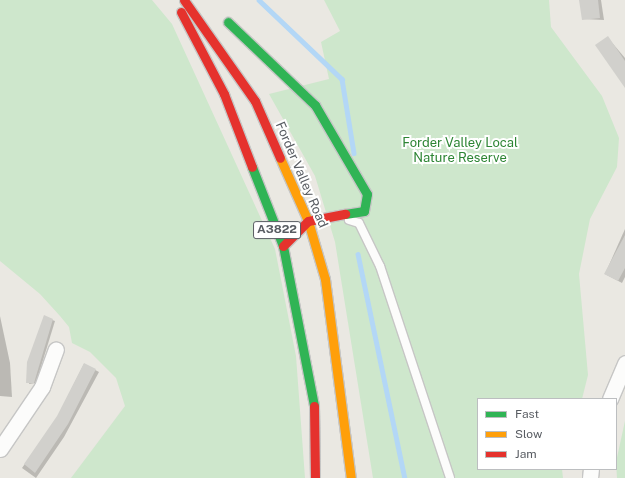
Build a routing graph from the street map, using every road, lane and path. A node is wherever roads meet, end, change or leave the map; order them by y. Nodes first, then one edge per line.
1 (175, 0) edge
2 (184, 0) edge
3 (228, 22) dead end
4 (341, 217) junction
5 (308, 221) junction
6 (283, 246) junction
7 (56, 349) dead end
8 (625, 363) edge
9 (610, 398) edge
10 (1, 448) edge
11 (315, 478) edge
12 (351, 478) edge
13 (450, 478) edge

1 - 6 main road, A3822
2 - 5 main road, Forder Valley Road / A3822
3 - 4 main road
4 - 5 main road
4 - 13 lane
5 - 6 main road
5 - 12 main road, Forder Valley Road / A3822
6 - 11 main road, A3822
7 - 10 street
8 - 9 street

